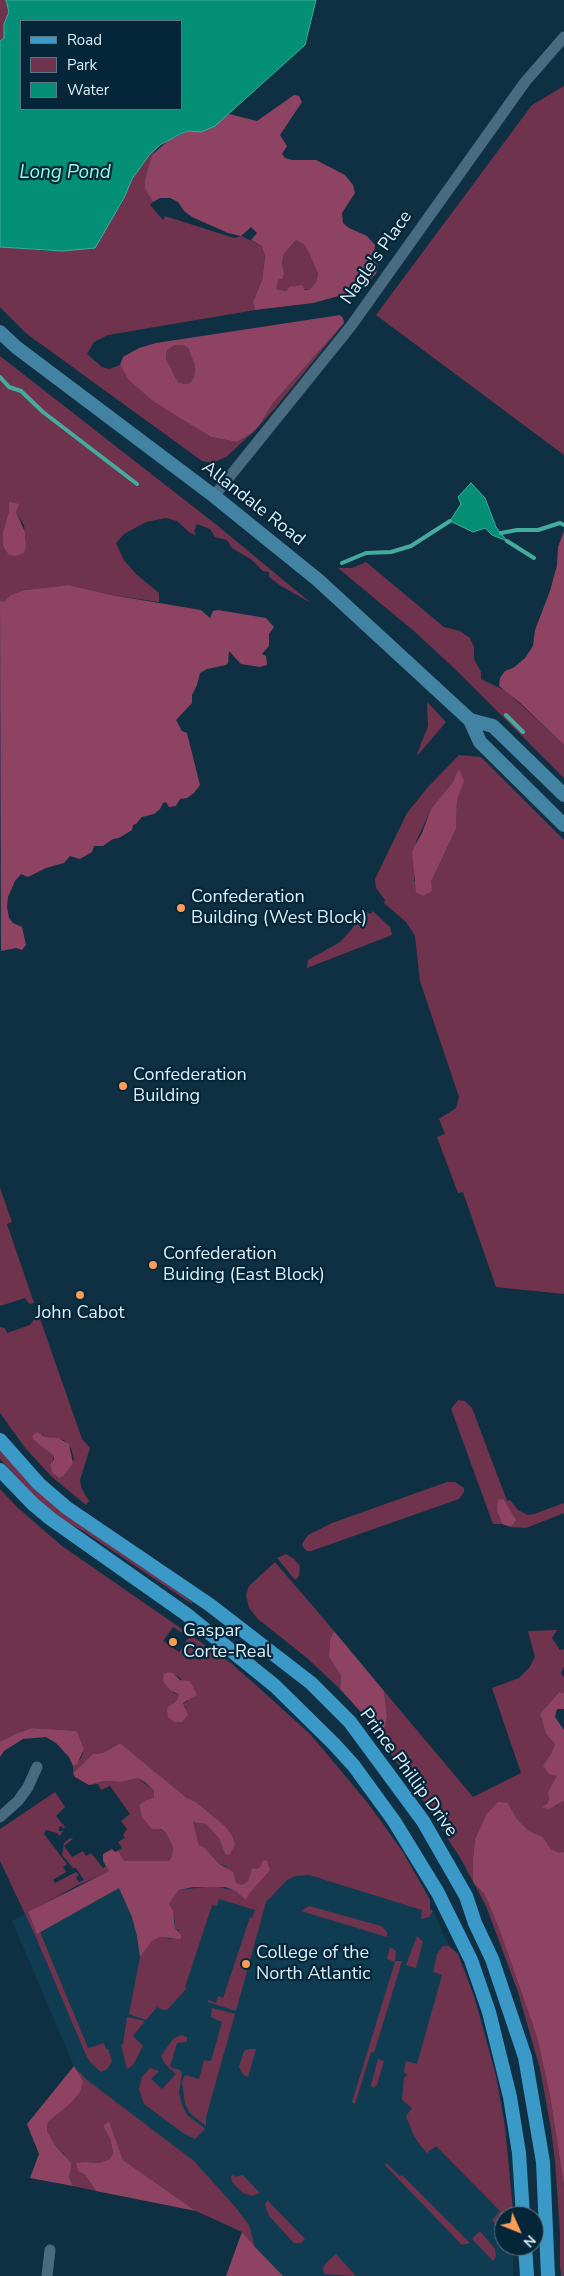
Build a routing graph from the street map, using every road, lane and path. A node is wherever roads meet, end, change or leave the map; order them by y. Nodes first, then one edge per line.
1 (564, 37) edge
2 (0, 332) edge
3 (214, 496) junction
4 (470, 720) junction
5 (564, 795) edge
6 (564, 825) edge
7 (0, 1440) edge
8 (0, 1470) edge
9 (36, 1768) dead end
10 (0, 1817) edge
11 (522, 2206) edge
12 (50, 2250) dead end
13 (526, 2256) edge
14 (47, 2276) edge
15 (527, 2276) edge
16 (548, 2276) edge

1 - 3 street, Nagle's Place
2 - 3 main road, Allandale Road
3 - 4 main road, Allandale Road
4 - 5 main road, Allandale Road
4 - 6 main road, Allandale Road
7 - 16 main road, Prince Phillip Drive
8 - 11 main road
9 - 10 street
12 - 14 street
13 - 15 main road

